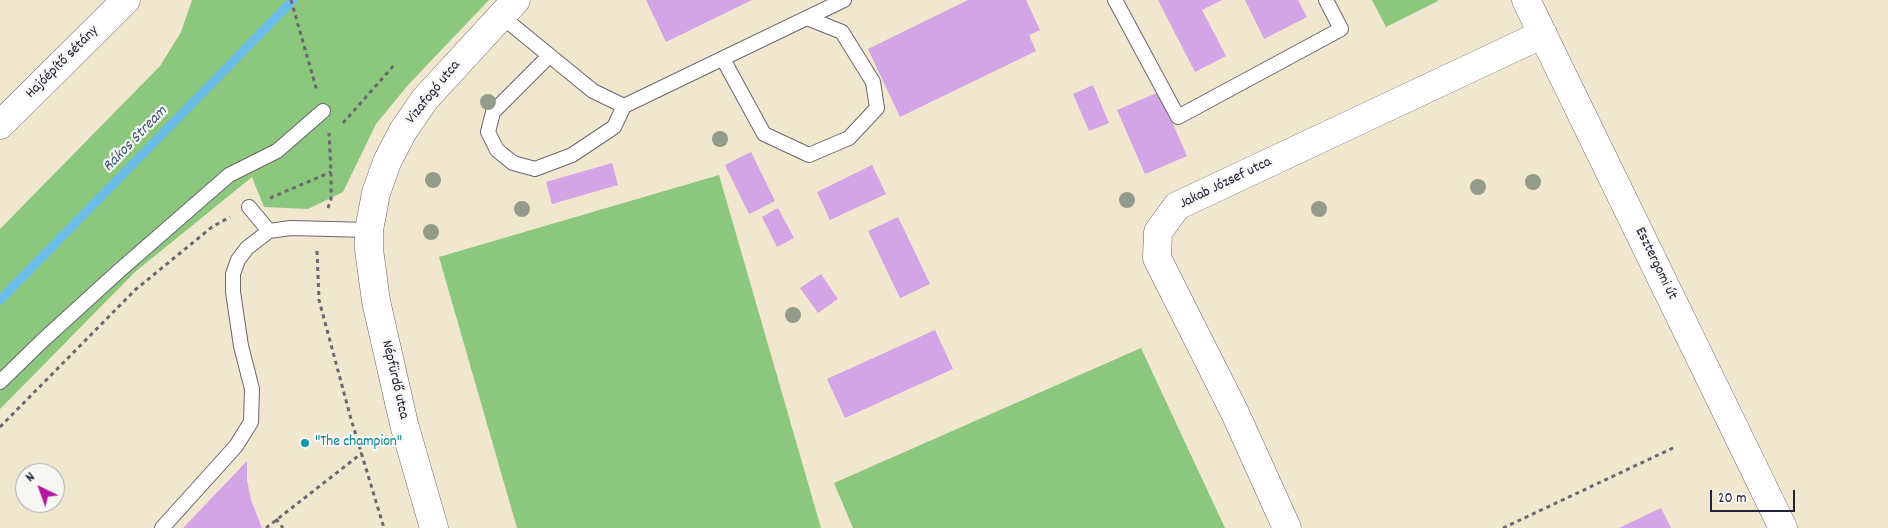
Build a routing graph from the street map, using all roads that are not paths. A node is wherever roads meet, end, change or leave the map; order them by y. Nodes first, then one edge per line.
1 (126, 0) edge
2 (844, 0) edge
3 (1116, 0) edge
4 (1326, 0) edge
5 (1526, 0) edge
6 (508, 8) edge
7 (807, 18) junction
8 (1543, 34) junction
9 (549, 56) junction
10 (723, 59) junction
11 (624, 106) junction
12 (323, 111) road end
13 (0, 125) edge
14 (249, 207) road end
15 (369, 230) junction
16 (269, 231) junction
17 (0, 382) edge
18 (162, 528) edge
19 (434, 528) edge
20 (1287, 528) edge
21 (1783, 528) edge

1 - 13 street, Hajóépítő sétány
2 - 7 lane
3 - 4 lane
5 - 8 street, Esztergomi út
6 - 9 lane
6 - 15 street, Vizafogó utca
7 - 10 lane
7 - 10 lane
8 - 20 street, Jakab József utca
8 - 21 street, Esztergomi út
9 - 11 lane
9 - 11 lane
10 - 11 lane
12 - 17 lane
14 - 16 lane
15 - 16 lane
15 - 19 street, Népfürdő utca
16 - 18 lane

